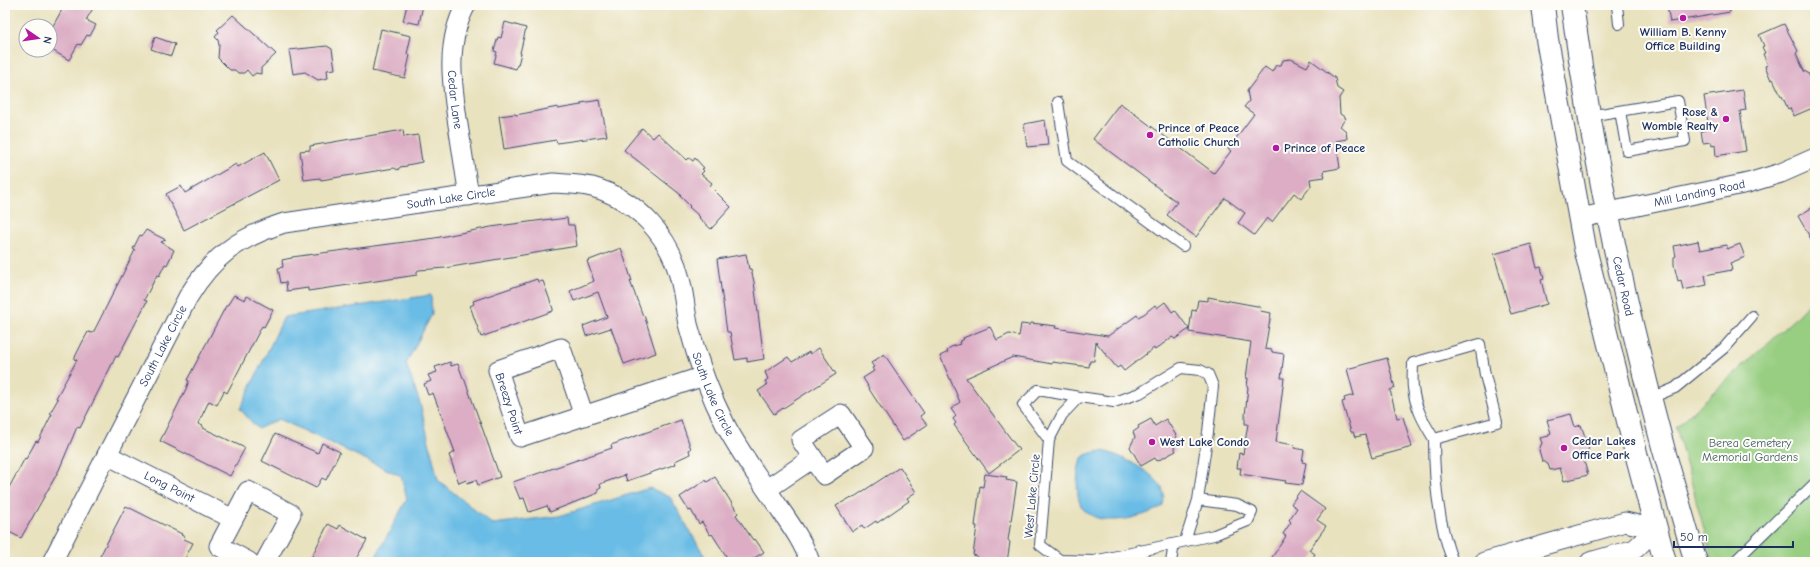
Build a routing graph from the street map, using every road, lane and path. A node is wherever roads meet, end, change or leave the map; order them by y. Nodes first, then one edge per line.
1 (466, 5) edge
2 (1543, 5) edge
3 (1572, 5) edge
4 (1617, 5) edge
5 (1619, 24) dead end
6 (1058, 102) dead end
7 (1620, 111) junction
8 (1589, 116) junction
9 (1815, 158) edge
10 (469, 196) junction
11 (1607, 212) junction
12 (1580, 218) junction
13 (1182, 246) dead end
14 (1752, 316) dead end
15 (704, 376) junction
16 (1079, 397) junction
17 (1651, 398) junction
18 (584, 416) junction
19 (1434, 439) junction
20 (1050, 440) junction
21 (107, 455) junction
22 (813, 458) dead end
23 (1669, 464) junction
24 (1815, 482) edge
25 (767, 489) junction
26 (1198, 500) junction
27 (233, 519) junction
28 (1656, 529) junction
29 (1185, 541) junction
30 (1174, 544) junction
31 (1139, 550) junction
32 (52, 562) edge
33 (249, 562) edge
34 (265, 562) edge
35 (810, 562) edge
36 (1146, 562) edge
37 (1171, 562) edge
38 (1453, 562) edge
39 (1484, 562) edge
40 (1590, 562) edge
41 (1666, 562) edge
42 (1683, 562) edge
43 (1696, 562) edge
44 (1734, 562) edge

1 - 10 street, Cedar Lane
2 - 12 main road
3 - 8 main road, Cedar Road
4 - 5 lane
6 - 13 lane
7 - 7 lane
7 - 8 lane
8 - 11 main road, Cedar Road
9 - 11 street, Mill Landing Road
10 - 15 street, South Lake Circle
10 - 21 street, South Lake Circle
11 - 12 street, Mill Landing Road
11 - 17 main road, Cedar Road
12 - 28 main road
14 - 17 lane
15 - 18 street, Breezy Point
15 - 25 street, South Lake Circle
16 - 20 lane, West Lake Circle
16 - 20 lane, West Lake Circle
16 - 26 lane, West Lake Circle
17 - 23 main road, Cedar Road
18 - 18 street, Breezy Point
19 - 19 lane
19 - 38 lane
20 - 31 lane, West Lake Circle
21 - 27 street, Long Point
21 - 32 street, South Lake Circle
22 - 25 street
23 - 28 main road
23 - 43 main road, Cedar Road
24 - 44 lane
25 - 35 street, South Lake Circle
26 - 29 lane, West Lake Circle
26 - 29 lane, West Lake Circle
27 - 33 street
27 - 34 street
28 - 39 street
28 - 40 street
28 - 41 main road
28 - 42 main road
29 - 30 lane, West Lake Circle
30 - 31 lane, West Lake Circle
30 - 37 lane
31 - 36 lane

